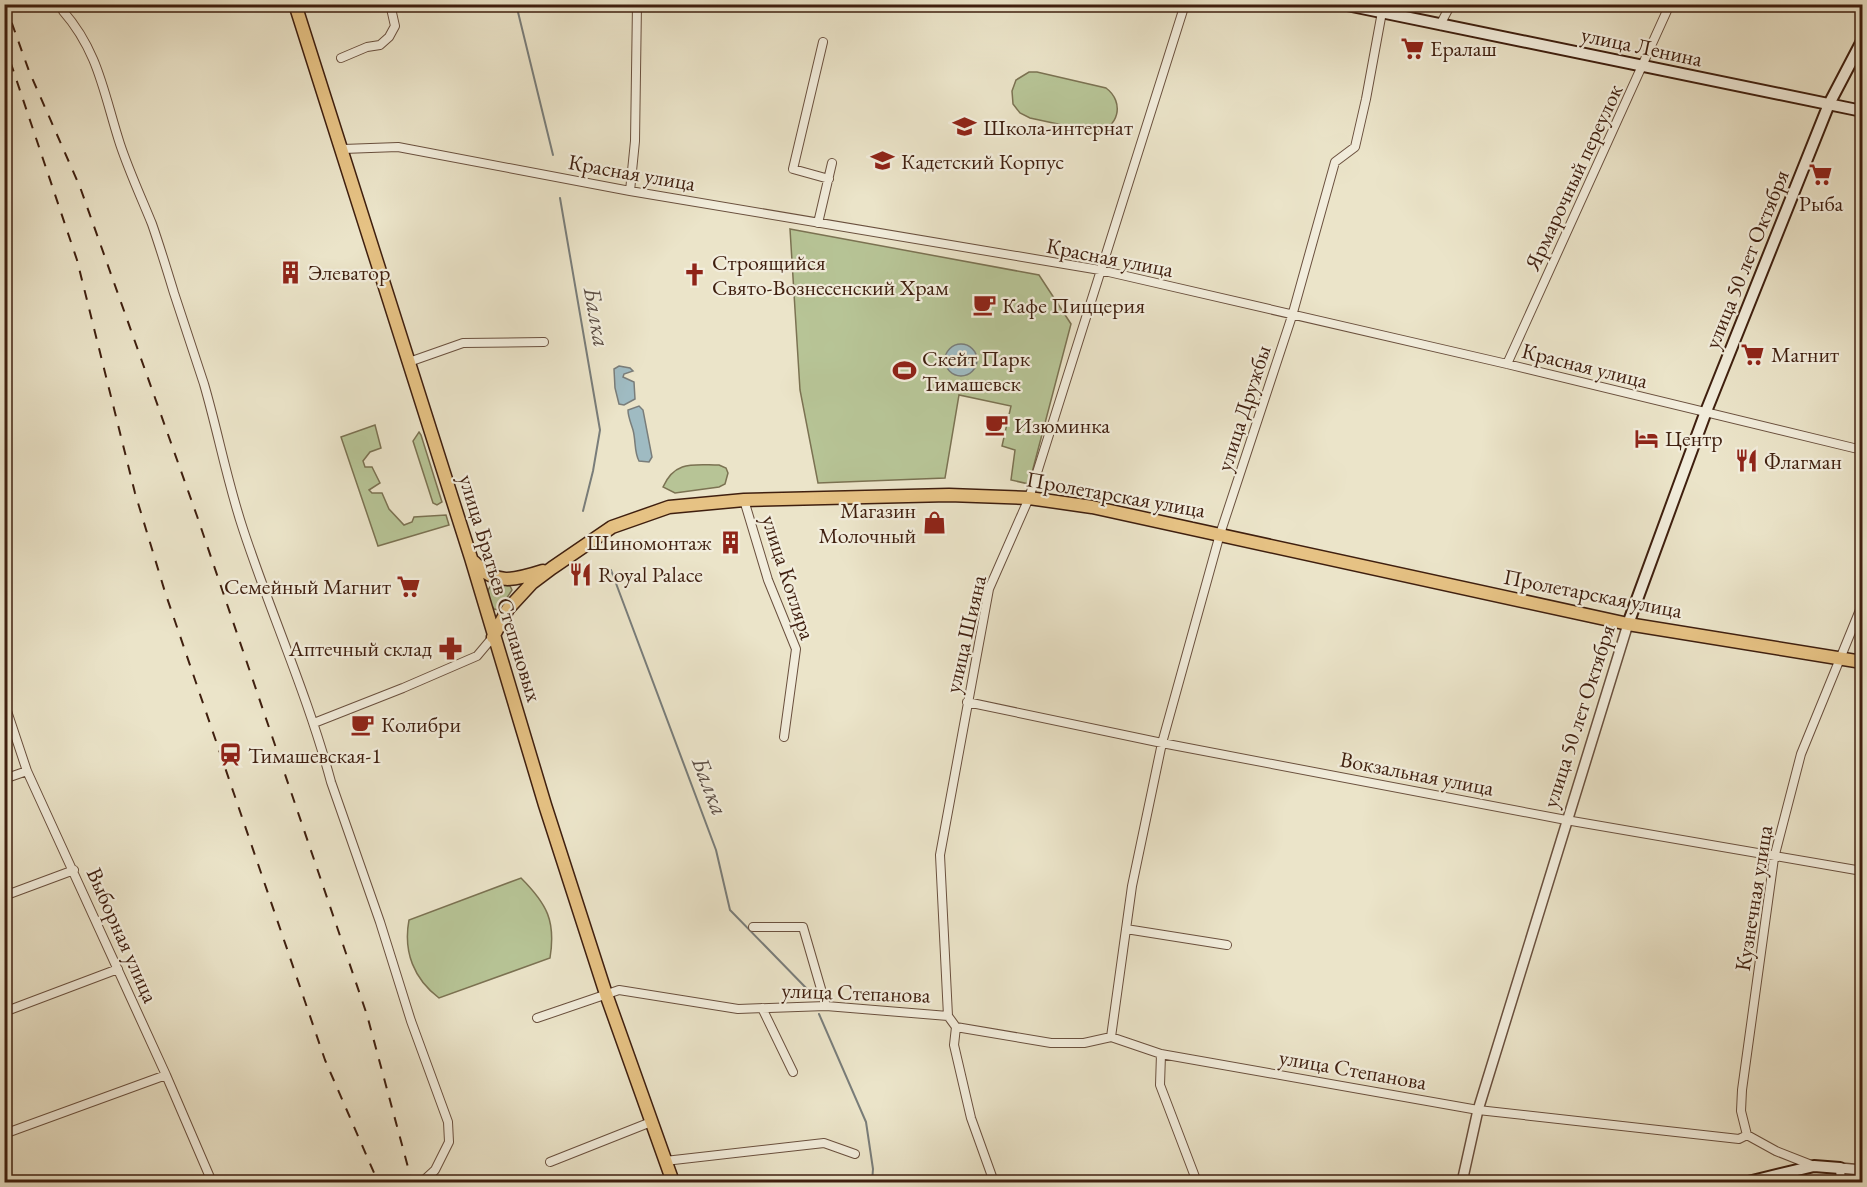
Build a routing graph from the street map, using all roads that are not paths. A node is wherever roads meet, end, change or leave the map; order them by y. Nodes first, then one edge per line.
1 (65, 4) edge
2 (295, 4) edge
3 (390, 4) edge
4 (637, 4) edge
5 (1185, 4) edge
6 (1342, 4) edge
7 (1451, 4) edge
8 (1670, 4) edge
9 (1382, 12) junction
10 (1440, 25) junction
11 (1863, 41) edge
12 (823, 42) dead end
13 (341, 58) dead end
14 (1644, 65) junction
15 (1829, 104) junction
16 (1863, 111) edge
17 (342, 149) junction
18 (832, 163) dead end
19 (829, 179) junction
20 (630, 191) junction
21 (818, 223) junction
22 (1100, 270) junction
23 (1292, 316) junction
24 (544, 342) dead end
25 (409, 362) junction
26 (1506, 364) junction
27 (1705, 414) junction
28 (1863, 450) edge
29 (1029, 498) junction
30 (744, 500) junction
31 (1220, 534) junction
32 (471, 558) junction
33 (552, 568) junction
34 (1863, 605) edge
35 (1628, 624) junction
36 (494, 637) junction
37 (1841, 658) junction
38 (1863, 662) edge
39 (4, 702) edge
40 (967, 702) junction
41 (314, 723) junction
42 (784, 737) dead end
43 (1162, 743) junction
44 (27, 771) junction
45 (4, 779) edge
46 (1566, 820) junction
47 (1774, 858) junction
48 (74, 870) junction
49 (1863, 871) edge
50 (4, 897) edge
51 (753, 927) dead end
52 (1126, 929) junction
53 (1227, 945) dead end
54 (118, 969) junction
55 (606, 994) junction
56 (826, 1006) junction
57 (762, 1008) junction
58 (4, 1012) edge
59 (948, 1016) junction
60 (537, 1018) dead end
61 (956, 1027) junction
62 (1112, 1037) junction
63 (1161, 1054) junction
64 (793, 1072) dead end
65 (166, 1075) junction
66 (1478, 1110) junction
67 (651, 1122) junction
68 (4, 1134) edge
69 (1747, 1135) junction
70 (855, 1154) dead end
71 (665, 1161) junction
72 (550, 1162) dead end
73 (1814, 1166) junction
74 (1840, 1168) junction
75 (1863, 1170) edge
76 (212, 1182) edge
77 (422, 1182) edge
78 (673, 1182) edge
79 (994, 1182) edge
80 (1197, 1182) edge
81 (1462, 1182) edge
82 (1748, 1182) edge
83 (1841, 1182) edge

1 - 41 street
2 - 17 main road, улица Братьев Степановых
3 - 13 street
4 - 20 street
5 - 22 street, улица Шияна
6 - 9 main road, улица Ленина
7 - 10 street
8 - 14 street, Ярмарочный переулок
9 - 10 main road, улица Ленина
9 - 23 street, улица Дружбы
10 - 14 main road, улица Ленина
11 - 15 main road, улица 50 лет Октября
12 - 19 street
14 - 15 main road, улица Ленина
14 - 26 street, Ярмарочный переулок
15 - 16 main road, улица Ленина
15 - 27 main road, улица 50 лет Октября
17 - 20 street, Красная улица
17 - 25 main road, улица Братьев Степановых
18 - 19 street
19 - 21 street
20 - 21 street, Красная улица
21 - 22 street, Красная улица
22 - 23 street, Красная улица
22 - 29 street, улица Шияна
23 - 26 street, Красная улица
23 - 31 street, улица Дружбы
24 - 25 street
25 - 32 main road, улица Братьев Степановых
26 - 27 street, Красная улица
27 - 28 street, Красная улица
27 - 35 main road, улица 50 лет Октября
29 - 30 main road, Пролетарская улица
29 - 31 main road, Пролетарская улица
29 - 40 street, улица Шияна
30 - 33 main road, Пролетарская улица
30 - 42 street, улица Котляра
31 - 35 main road, Пролетарская улица
31 - 43 street, улица Дружбы
32 - 33 main road
32 - 36 main road, улица Братьев Степановых
33 - 36 main road, Пролетарская улица
34 - 37 street, Кузнечная улица
35 - 37 main road, Пролетарская улица
35 - 46 street, улица 50 лет Октября
36 - 41 street, Пролетарская улица
36 - 55 main road, улица Братьев Степановых
37 - 38 main road, Пролетарская улица
37 - 47 street, Кузнечная улица
39 - 44 street, Выборная улица
40 - 43 street, Вокзальная улица
40 - 59 street, улица Шияна
41 - 77 street
43 - 46 street, Вокзальная улица
43 - 52 street, улица Дружбы
44 - 45 street
44 - 48 street, Выборная улица
46 - 47 street, Вокзальная улица
46 - 66 street, улица 50 лет Октября
47 - 49 street, Вокзальная улица
47 - 69 street, Кузнечная улица
48 - 50 street
48 - 54 street, Выборная улица
51 - 56 street
52 - 53 street
52 - 62 street, улица Дружбы
54 - 58 street
54 - 65 street, Выборная улица
55 - 57 street, улица Степанова
55 - 60 street, улица Степанова
55 - 67 main road, улица Братьев Степановых
56 - 57 street, улица Степанова
56 - 59 street, улица Степанова
57 - 64 street, улица Степанова
59 - 61 street
61 - 62 street, улица Степанова
61 - 79 street
62 - 63 street, улица Степанова
63 - 66 street, улица Степанова
63 - 80 street
65 - 68 street
65 - 76 street, Выборная улица
66 - 69 street, улица Степанова
66 - 81 street, улица 50 лет Октября
67 - 71 main road, улица Братьев Степановых
67 - 72 street
69 - 73 street
70 - 71 street
71 - 78 main road, улица Братьев Степановых
73 - 74 main road
73 - 82 main road
74 - 75 street
74 - 83 street

